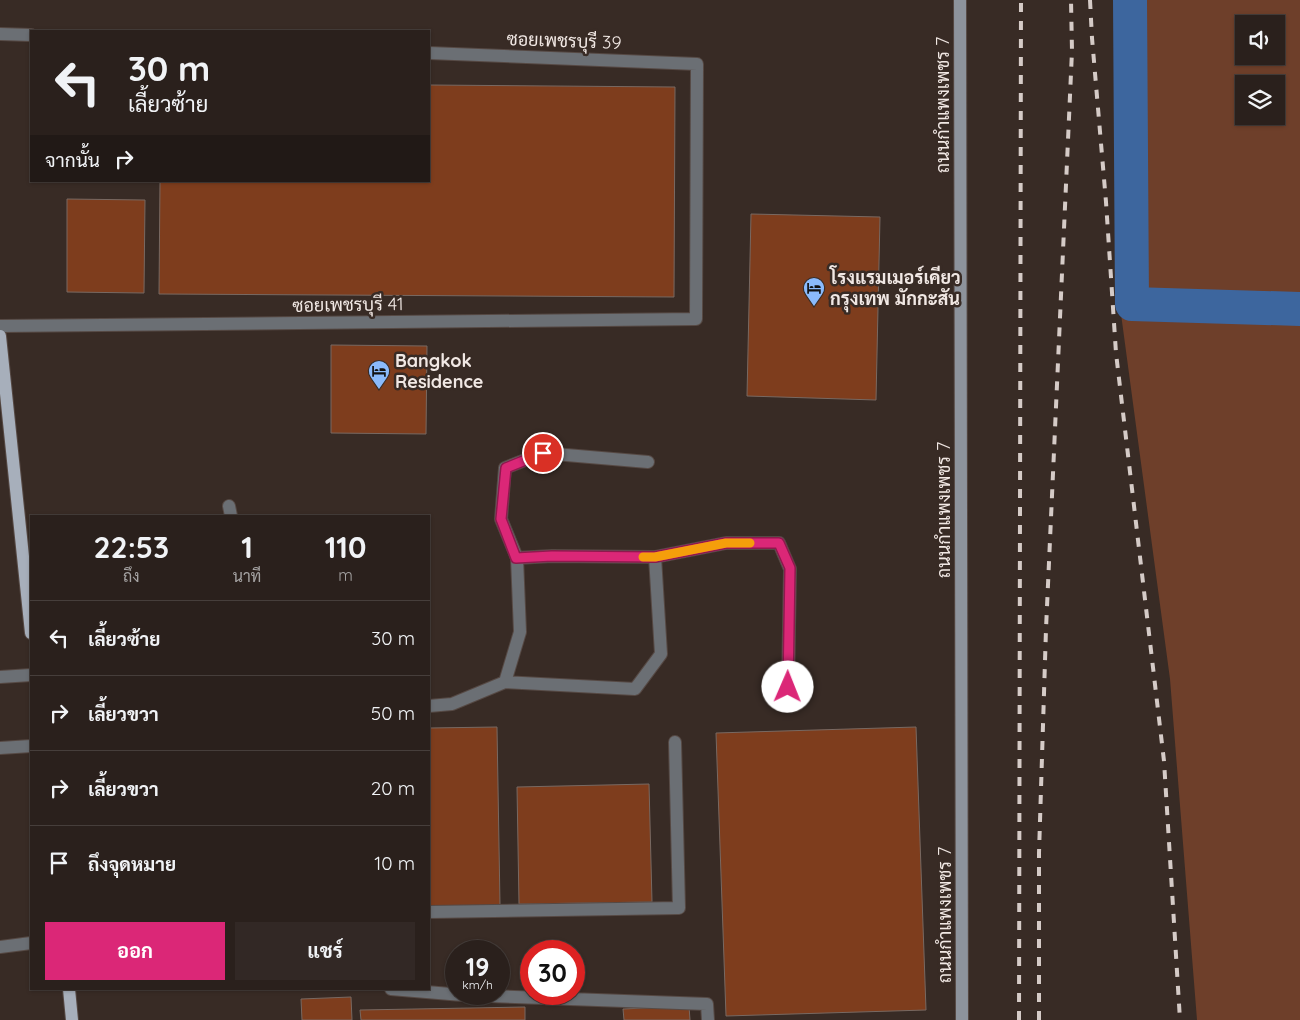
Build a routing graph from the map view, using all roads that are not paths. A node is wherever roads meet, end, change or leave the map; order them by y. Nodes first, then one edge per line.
1 (960, 0) edge
2 (0, 34) edge
3 (30, 35) edge
4 (430, 53) edge
5 (696, 319) joint
6 (0, 326) edge
7 (0, 336) edge
8 (5, 422) edge
9 (648, 462) dead end
10 (655, 557) junction
11 (516, 558) junction
12 (30, 625) edge
13 (30, 675) edge
14 (0, 677) edge
15 (505, 682) junction
16 (788, 687) dead end
17 (430, 706) edge
18 (675, 742) dead end
19 (30, 746) edge
20 (0, 748) edge
21 (430, 912) edge
22 (30, 943) edge
23 (0, 947) edge
24 (69, 990) edge
25 (403, 990) edge
26 (72, 1020) edge
27 (708, 1020) edge
28 (962, 1020) edge

1 - 28 street, ถนนกำแพงเพชร 7
2 - 3 street
4 - 5 street, ซอยเพชรบุรี 39
5 - 6 street, ซอยเพชรบุรี 41
7 - 8 main road
8 - 12 main road
9 - 11 street
10 - 11 street
10 - 15 street
10 - 16 street
11 - 15 street
13 - 14 street
15 - 17 street
18 - 21 street
19 - 20 street
22 - 23 street
24 - 26 main road
25 - 27 street

